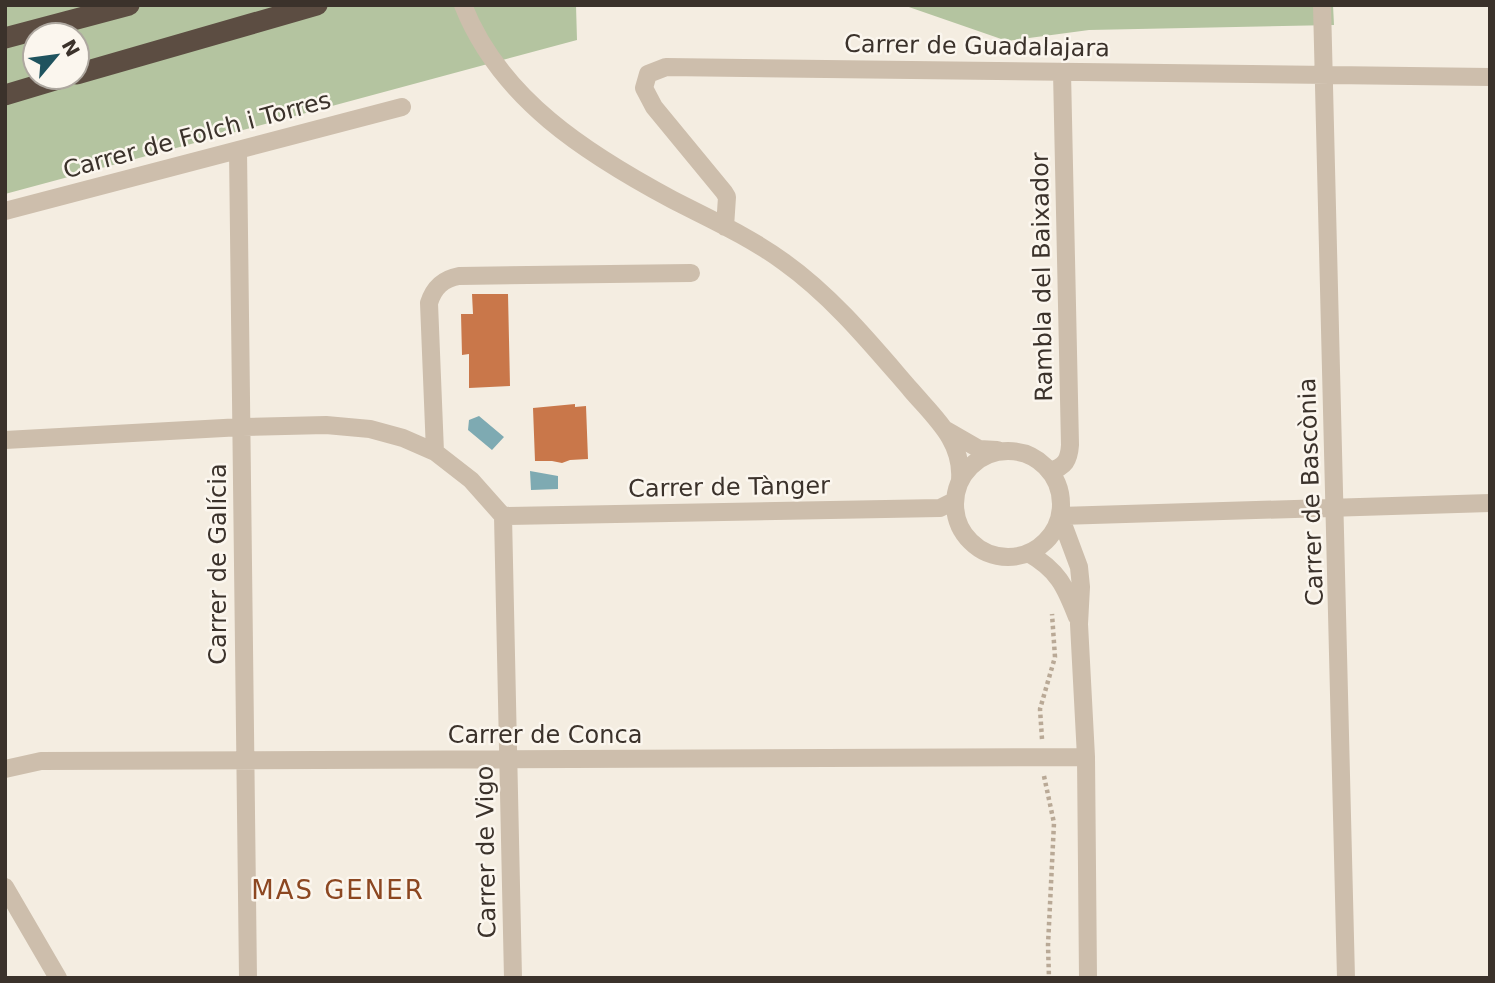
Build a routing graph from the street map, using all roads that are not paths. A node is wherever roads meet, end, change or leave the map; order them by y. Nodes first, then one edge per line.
1 (129, 5) edge
2 (317, 5) edge
3 (463, 5) edge
4 (1322, 5) edge
5 (5, 38) edge
6 (91, 70) edge
7 (1062, 72) junction
8 (1323, 75) junction
9 (1490, 77) edge
10 (402, 107) dead end
11 (238, 150) junction
12 (5, 211) edge
13 (725, 227) junction
14 (691, 273) dead end
15 (242, 427) junction
16 (943, 427) junction
17 (5, 440) edge
18 (1004, 450) junction
19 (435, 452) junction
20 (1050, 471) junction
21 (960, 480) junction
22 (954, 501) junction
23 (1490, 503) edge
24 (1336, 508) junction
25 (503, 516) junction
26 (1060, 516) junction
27 (1028, 553) junction
28 (1079, 624) junction
29 (1086, 757) junction
30 (508, 759) junction
31 (243, 761) junction
32 (5, 769) edge
33 (5, 887) edge
34 (58, 978) edge
35 (248, 978) edge
36 (513, 978) edge
37 (1088, 978) edge
38 (1346, 978) edge

1 - 5 highway
2 - 6 highway
3 - 13 street
4 - 8 street, Carrer de Bascònia
7 - 8 street, Carrer de Guadalajara
7 - 13 street, Carrer de Guadalajara
7 - 20 street, Rambla del Baixador
8 - 9 street, Carrer de Guadalajara
8 - 24 street, Carrer de Bascònia
10 - 11 street, Carrer de Folch i Torres
11 - 12 street, Carrer de Folch i Torres
11 - 15 street, Carrer de Galícia
13 - 16 street
14 - 19 street
15 - 17 street
15 - 19 street
15 - 31 street, Carrer de Galícia
16 - 18 street
16 - 21 street
18 - 20 street
18 - 21 street
19 - 25 street
20 - 26 street
21 - 22 street
22 - 25 street, Carrer de Tànger
22 - 27 street
23 - 24 street
24 - 26 street
24 - 38 street, Carrer de Bascònia
25 - 30 street, Carrer de Vigo
26 - 27 street
26 - 28 street
27 - 28 street
28 - 29 street
29 - 30 street, Carrer de Conca
29 - 37 street
30 - 31 street, Carrer de Conca
30 - 36 street, Carrer de Vigo
31 - 32 street, Carrer de Conca
31 - 35 street, Carrer de Galícia
33 - 34 street

